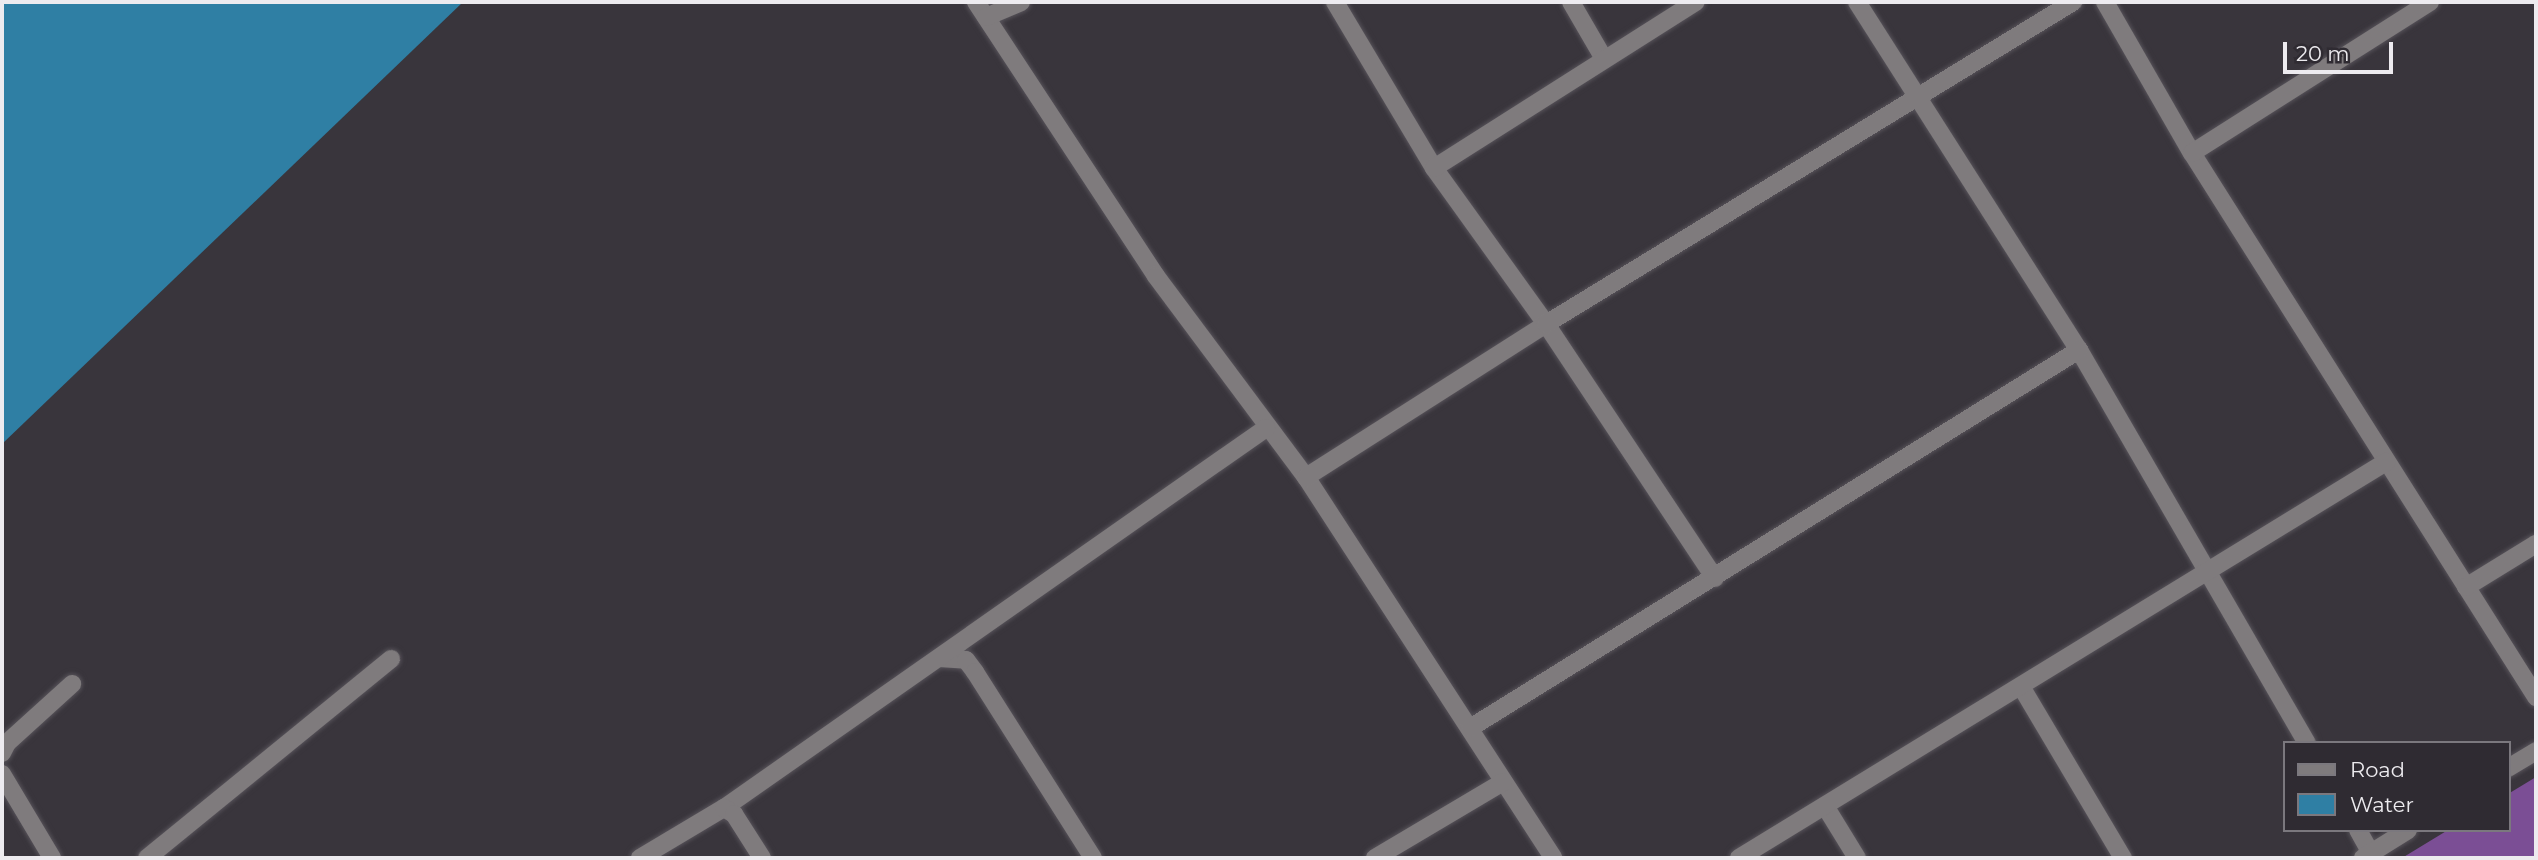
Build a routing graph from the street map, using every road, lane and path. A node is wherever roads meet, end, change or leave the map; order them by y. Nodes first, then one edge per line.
1 (976, 2) edge
2 (1021, 2) edge
3 (1335, 2) edge
4 (1571, 2) edge
5 (1696, 2) edge
6 (1857, 2) edge
7 (2073, 2) edge
8 (2105, 2) edge
9 (2430, 2) edge
10 (986, 18) junction
11 (1604, 59) junction
12 (1915, 95) junction
13 (2192, 153) junction
14 (1434, 168) junction
15 (1546, 324) junction
16 (2079, 350) junction
17 (1266, 428) junction
18 (2386, 462) junction
19 (1306, 477) junction
20 (2536, 544) edge
21 (2205, 570) junction
22 (1715, 578) junction
23 (2466, 587) junction
24 (939, 658) junction
25 (391, 659) dead end
26 (72, 684) dead end
27 (2022, 688) junction
28 (2536, 694) edge
29 (1470, 728) junction
30 (2306, 741) edge
31 (2536, 751) edge
32 (2, 753) edge
33 (2510, 767) edge
34 (2, 774) edge
35 (1503, 782) junction
36 (1825, 806) junction
37 (724, 808) junction
38 (2359, 832) edge
39 (2405, 832) edge
40 (2367, 856) edge
41 (52, 858) edge
42 (148, 858) edge
43 (640, 858) edge
44 (762, 858) edge
45 (1093, 858) edge
46 (1375, 858) edge
47 (1553, 858) edge
48 (1739, 858) edge
49 (1857, 858) edge
50 (2123, 858) edge

1 - 10 street
2 - 10 street
3 - 14 street
4 - 11 street
5 - 11 street
6 - 12 street
7 - 12 street
8 - 13 street
9 - 13 street
10 - 17 street
11 - 14 street
12 - 15 street
12 - 16 street
13 - 18 street
14 - 15 street
15 - 19 street
15 - 22 street
16 - 21 street
16 - 22 street
17 - 19 street
17 - 24 street
18 - 21 street
18 - 23 street
19 - 29 street
20 - 23 street
21 - 27 street
21 - 30 street
22 - 29 street
23 - 28 street
24 - 37 street
24 - 45 street
25 - 42 street
26 - 32 street
27 - 36 street
27 - 50 street
29 - 35 street
31 - 33 street
34 - 41 street
35 - 46 street
35 - 47 street
36 - 48 street
36 - 49 street
37 - 43 street
37 - 44 street
38 - 40 street
39 - 40 street

